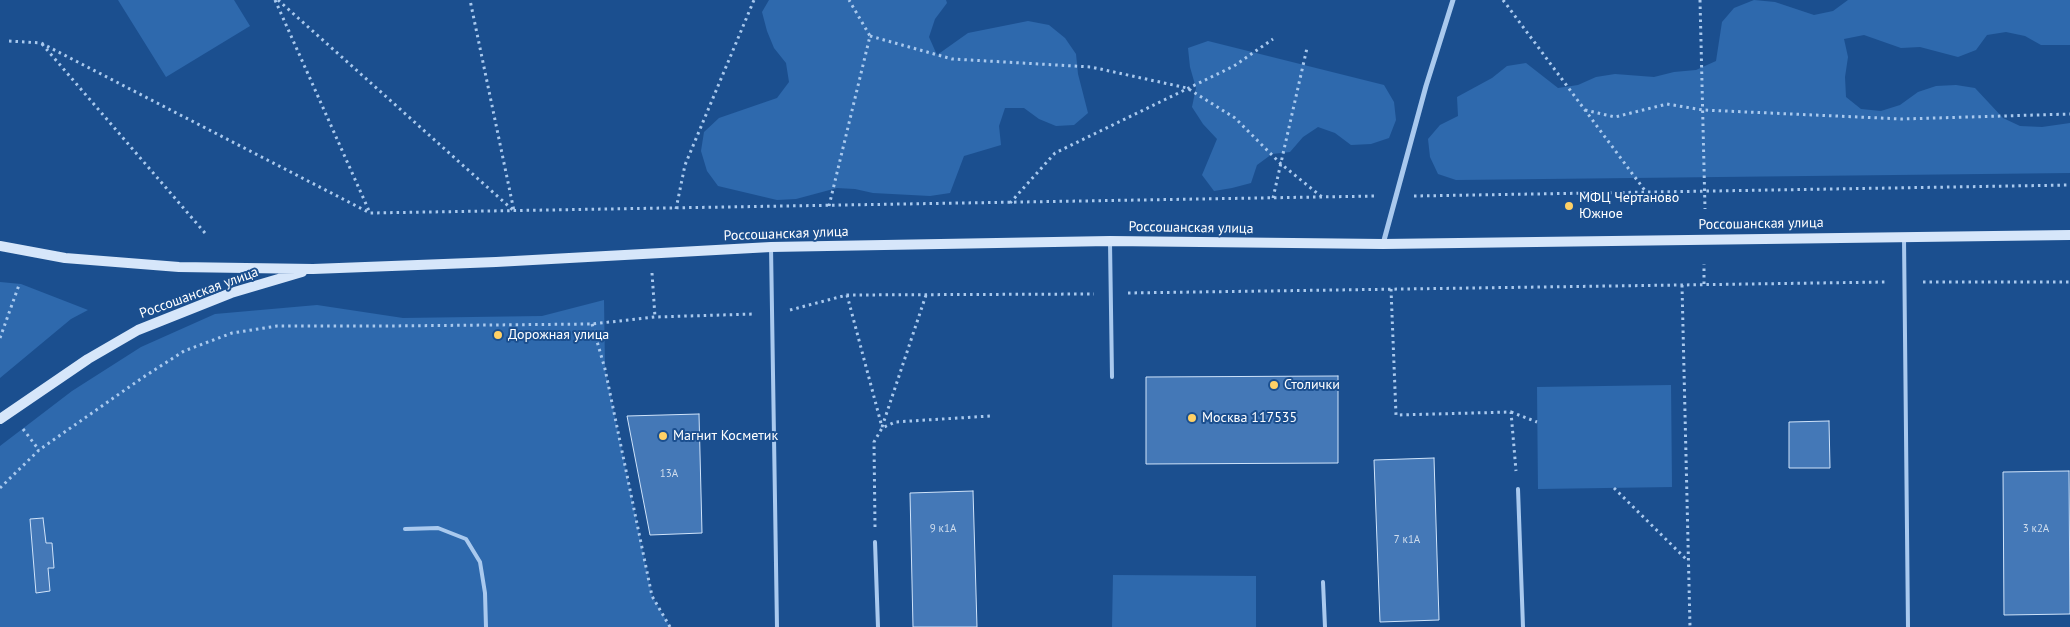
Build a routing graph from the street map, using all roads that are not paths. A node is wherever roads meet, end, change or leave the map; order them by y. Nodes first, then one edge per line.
1 (1453, 0) edge
2 (2070, 234) edge
3 (1904, 236) junction
4 (1110, 241) junction
5 (1383, 244) junction
6 (0, 246) edge
7 (771, 246) junction
8 (313, 269) junction
9 (1112, 377) dead end
10 (0, 419) edge
11 (1518, 490) road end
12 (404, 529) dead end
13 (875, 542) road end
14 (1323, 582) dead end
15 (486, 627) edge
16 (777, 627) edge
17 (878, 627) edge
18 (1325, 627) edge
19 (1524, 627) edge
20 (1908, 627) edge

1 - 5 street
2 - 3 street, Россошанская улица
3 - 5 street, Россошанская улица
3 - 20 lane
4 - 5 street, Россошанская улица
4 - 7 street, Россошанская улица
4 - 9 lane
6 - 8 street, Россошанская улица
7 - 8 street, Россошанская улица
7 - 16 lane
8 - 10 street, Россошанская улица
11 - 19 lane
12 - 15 lane
13 - 17 lane
14 - 18 lane

